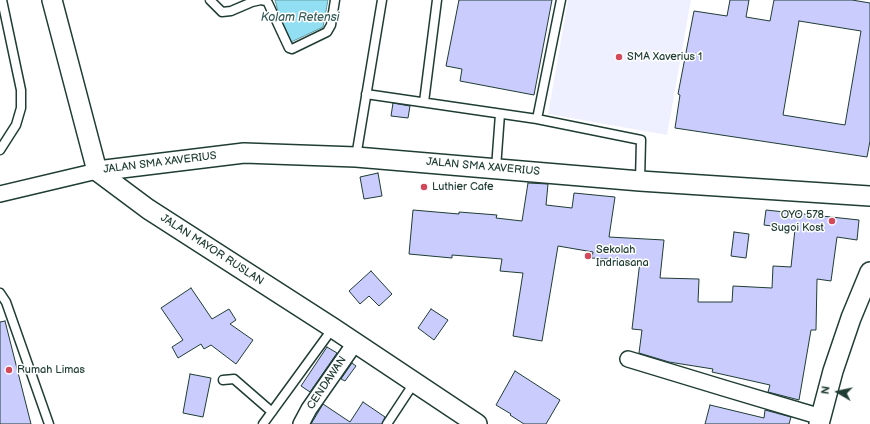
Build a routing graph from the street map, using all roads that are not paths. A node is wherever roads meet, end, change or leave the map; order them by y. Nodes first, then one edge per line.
1 (2, 0) edge
2 (52, 0) edge
3 (210, 0) edge
4 (335, 0) edge
5 (382, 0) edge
6 (437, 0) edge
7 (561, 0) edge
8 (366, 94) junction
9 (424, 102) junction
10 (500, 114) junction
11 (537, 120) junction
12 (0, 150) edge
13 (356, 157) junction
14 (496, 168) junction
15 (97, 171) junction
16 (640, 181) junction
17 (0, 194) edge
18 (870, 196) edge
19 (870, 272) edge
20 (0, 293) edge
21 (333, 328) junction
22 (355, 342) junction
23 (628, 359) dead end
24 (223, 380) dead end
25 (414, 383) junction
26 (272, 412) junction
27 (820, 420) edge
28 (49, 424) edge
29 (263, 424) edge
30 (301, 424) edge
31 (386, 424) edge
32 (477, 424) edge

1 - 12 lane
2 - 15 street
3 - 4 lane
5 - 8 lane
6 - 9 lane
7 - 11 lane
8 - 9 lane
8 - 13 lane
9 - 10 lane
10 - 11 lane
10 - 14 lane
11 - 16 lane
13 - 14 street, JALAN SMA XAVERIUS
13 - 15 street, JALAN SMA XAVERIUS
14 - 16 street, JALAN SMA XAVERIUS
15 - 17 street
15 - 21 street, JALAN MAYOR RUSLAN
16 - 18 street, JALAN SMA XAVERIUS
19 - 27 street
20 - 28 lane
21 - 22 street, JALAN MAYOR RUSLAN
21 - 26 lane
22 - 25 street, JALAN MAYOR RUSLAN
22 - 30 street, CENDAWAN
23 - 27 street
24 - 26 lane
25 - 31 lane
25 - 32 street, JALAN MAYOR RUSLAN
26 - 29 lane

